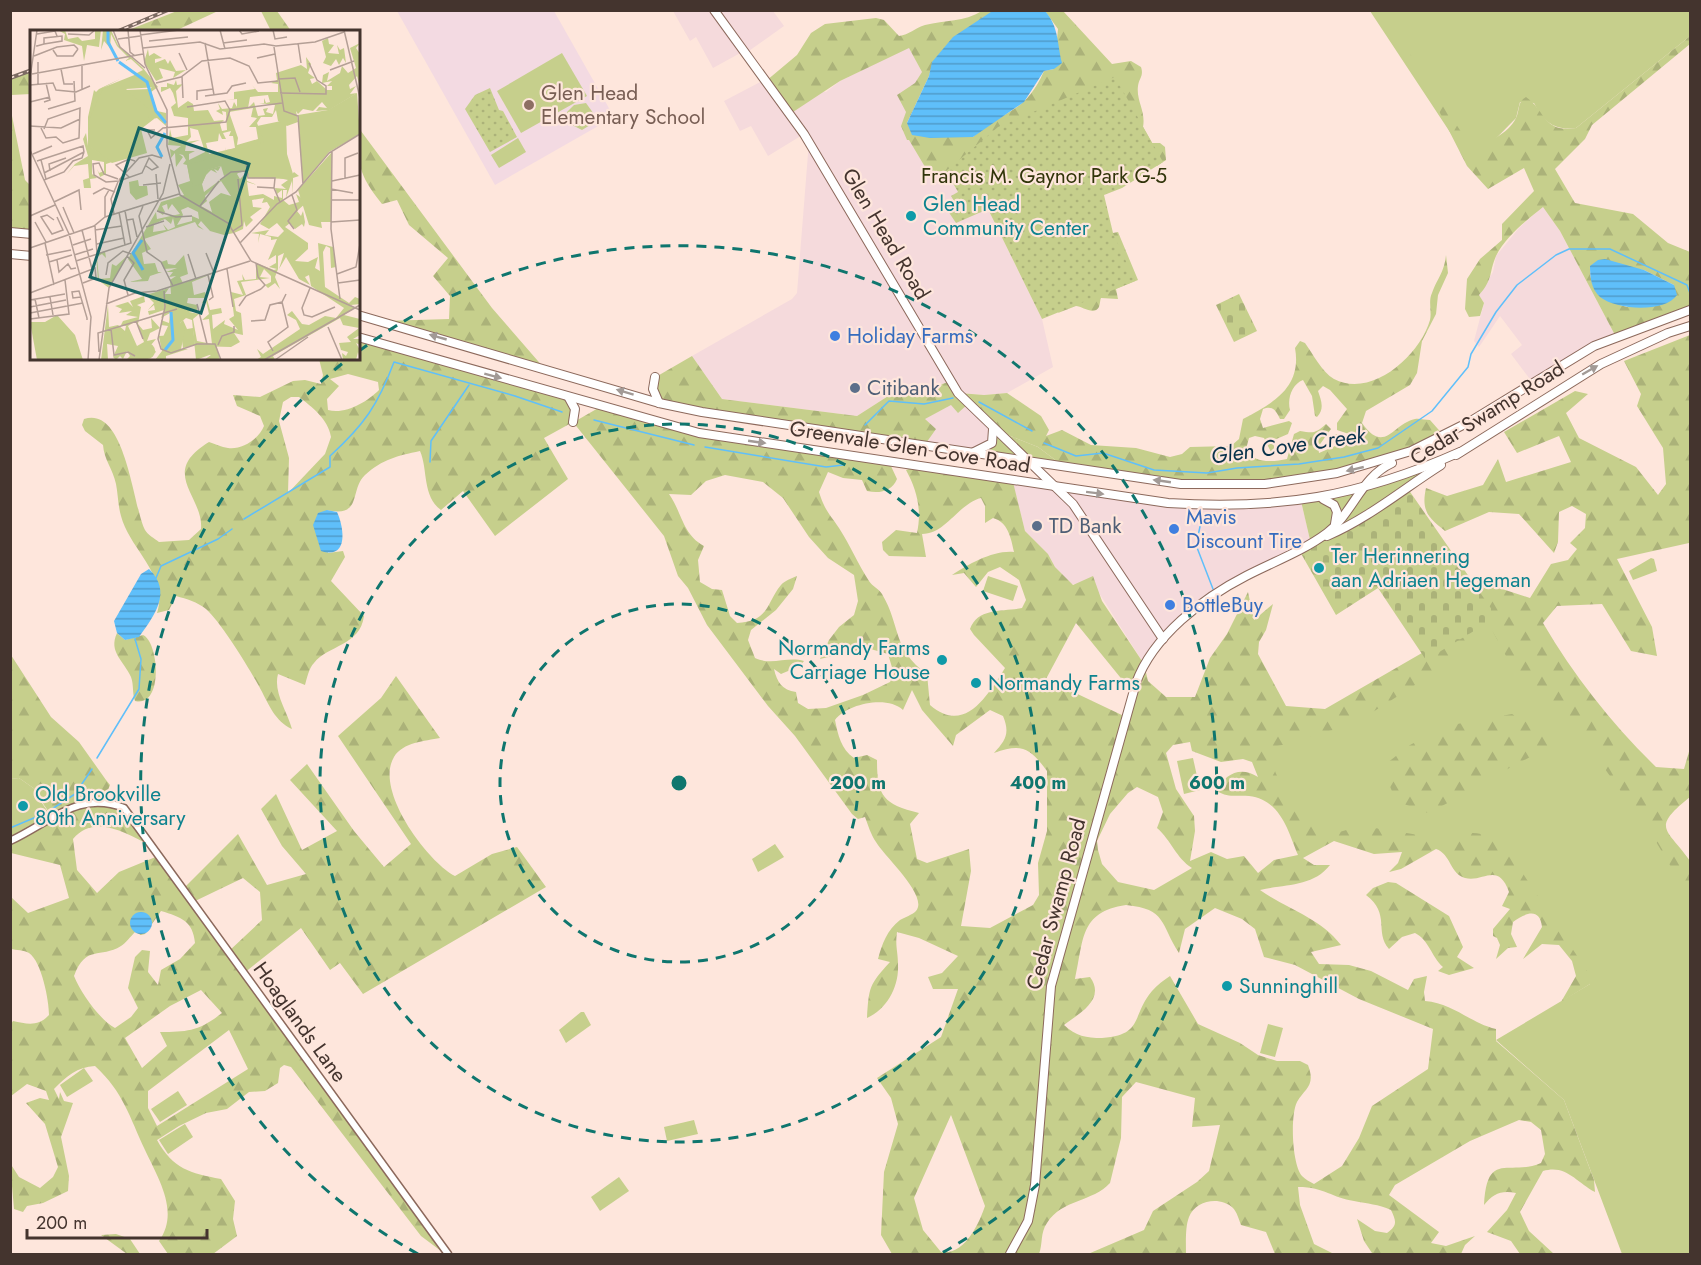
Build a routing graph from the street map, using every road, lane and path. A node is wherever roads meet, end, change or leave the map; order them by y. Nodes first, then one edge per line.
1 (714, 10) edge
2 (10, 232) edge
3 (30, 234) edge
4 (10, 254) edge
5 (30, 256) edge
6 (1690, 310) edge
7 (360, 316) edge
8 (1690, 326) edge
9 (360, 339) edge
10 (656, 377) dead end
11 (570, 398) junction
12 (659, 403) junction
13 (573, 422) dead end
14 (993, 429) junction
15 (1411, 451) junction
16 (1460, 452) junction
17 (971, 453) junction
18 (1032, 461) junction
19 (1058, 488) junction
20 (1360, 490) junction
21 (1321, 499) junction
22 (1353, 502) junction
23 (1364, 517) junction
24 (1333, 528) junction
25 (1311, 544) junction
26 (1163, 639) junction
27 (10, 841) edge
28 (448, 1254) edge
29 (1010, 1254) edge

1 - 14 main road, Glen Head Road
2 - 3 main road
4 - 5 main road
6 - 15 main road, Cedar Swamp Road
12 -> 7 main road, Greenvale Glen Cove Road
16 -> 8 main road, Cedar Swamp Road
9 -> 11 main road, Greenvale Glen Cove Road
10 - 12 main road
11 - 13 main road
11 -> 19 main road, Greenvale Glen Cove Road
12 - 17 main road, Greenvale Glen Cove Road
14 - 17 main road
14 - 18 main road, Glen Head Road
15 -> 18 main road, Greenvale Glen Cove Road
15 - 20 main road, Cedar Swamp Road
16 - 20 main road, Greenvale Glen Cove Road
16 - 23 main road, Cedar Swamp Road
17 - 18 main road, Greenvale Glen Cove Road
18 - 19 main road, Glen Head Road
19 -> 21 main road, Greenvale Glen Cove Road
19 - 26 main road, Glen Head Road
20 - 21 main road, Greenvale Glen Cove Road
20 - 22 main road, Cedar Swamp Road
21 - 24 main road
22 - 23 main road
22 - 24 main road, Cedar Swamp Road
23 - 25 main road, Cedar Swamp Road
24 - 25 main road, Cedar Swamp Road
25 - 26 main road, Cedar Swamp Road
26 - 29 main road, Cedar Swamp Road
27 - 28 street, Hoaglands Lane

